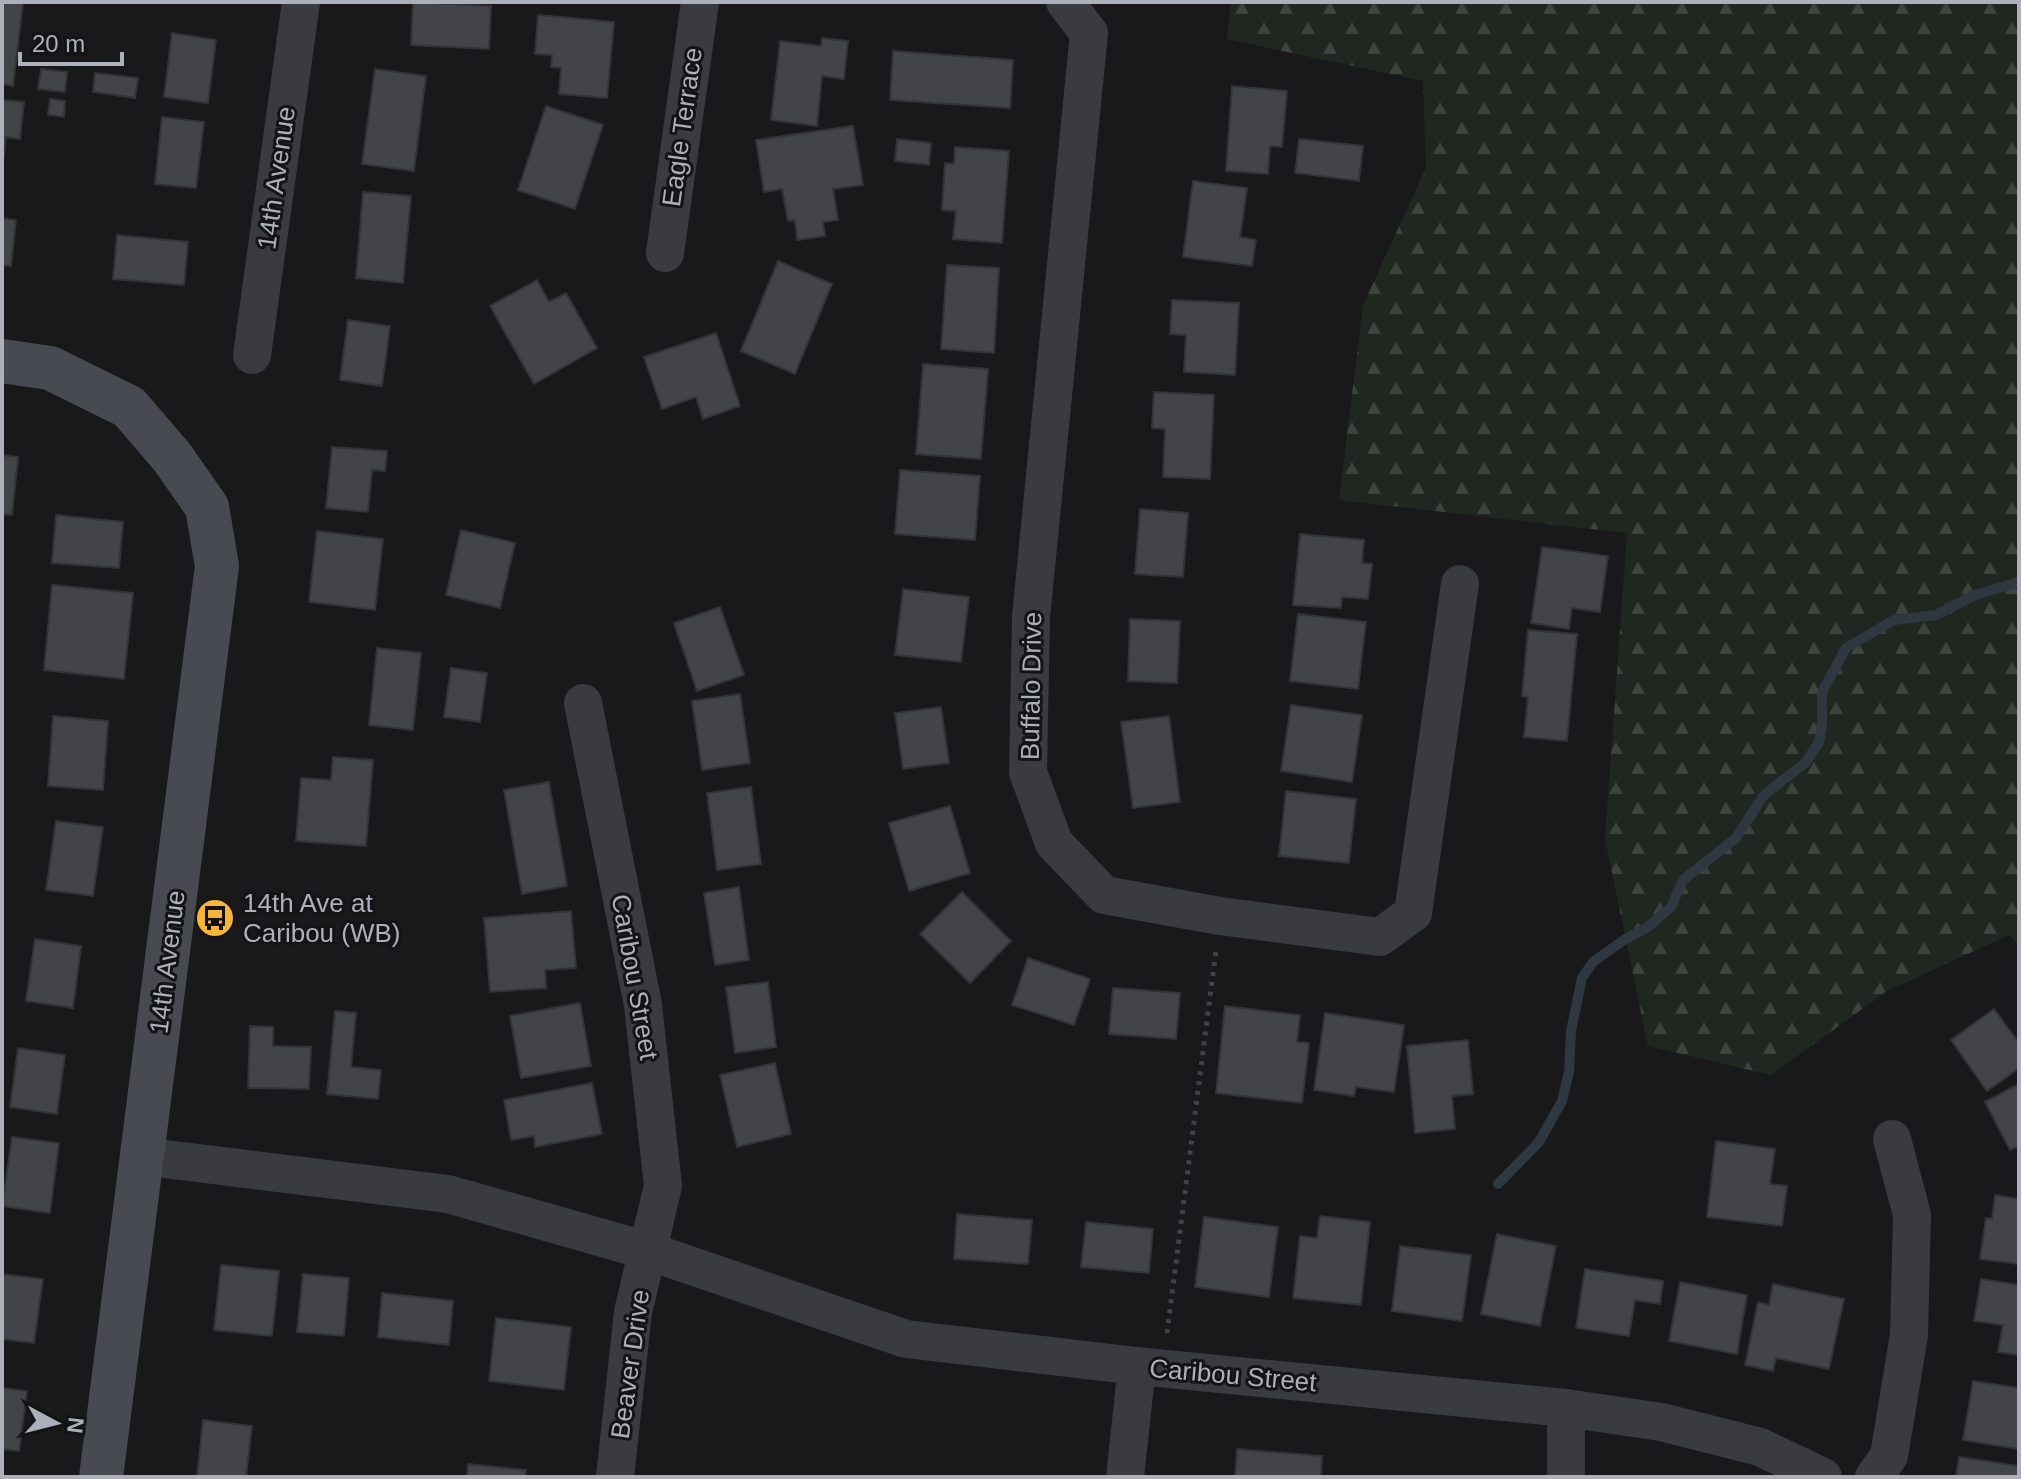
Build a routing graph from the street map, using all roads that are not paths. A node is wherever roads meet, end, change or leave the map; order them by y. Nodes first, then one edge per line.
1 (301, 2) edge
2 (700, 2) edge
3 (1065, 2) edge
4 (665, 253) dead end
5 (252, 355) dead end
6 (2, 361) edge
7 (1460, 584) dead end
8 (583, 703) dead end
9 (1892, 1139) dead end
10 (141, 1156) junction
11 (648, 1251) junction
12 (1137, 1366) junction
13 (1566, 1408) junction
14 (101, 1477) edge
15 (615, 1477) edge
16 (1125, 1477) edge
17 (1566, 1477) edge
18 (1823, 1477) edge
19 (1874, 1477) edge

1 - 5 street, 14th Avenue
2 - 4 street, Eagle Terrace
3 - 7 street, Buffalo Drive
6 - 10 street, 14th Avenue
8 - 11 street, Caribou Street
9 - 19 street
10 - 11 street, Caribou Street
10 - 14 street, 14th Avenue
11 - 12 street, Caribou Street
11 - 15 street, Beaver Drive
12 - 13 street, Caribou Street
12 - 16 street
13 - 17 street
13 - 18 street, Caribou Street

